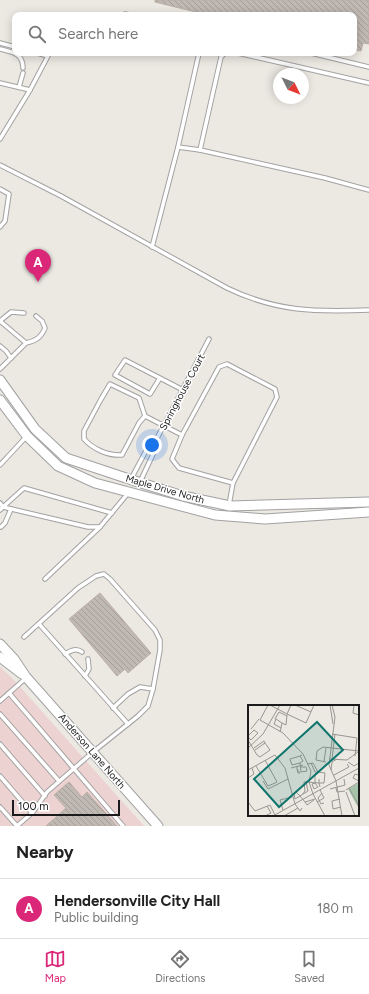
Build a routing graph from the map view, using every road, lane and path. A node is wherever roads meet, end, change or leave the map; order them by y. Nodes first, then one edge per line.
1 (0, 44) edge
2 (12, 46) edge
3 (0, 48) edge
4 (12, 52) edge
5 (20, 56) edge
6 (48, 56) edge
7 (198, 56) edge
8 (222, 56) edge
9 (251, 56) edge
10 (323, 56) edge
11 (369, 67) edge
12 (23, 68) dead end
13 (23, 73) dead end
14 (0, 83) edge
15 (369, 83) edge
16 (19, 87) junction
17 (30, 90) junction
18 (0, 139) edge
19 (178, 147) junction
20 (200, 150) junction
21 (0, 165) edge
22 (0, 189) edge
23 (369, 190) edge
24 (0, 227) edge
25 (152, 247) junction
26 (369, 310) edge
27 (24, 312) dead end
28 (36, 316) dead end
29 (0, 321) edge
30 (210, 339) dead end
31 (26, 343) junction
32 (0, 346) edge
33 (11, 358) junction
34 (0, 369) edge
35 (160, 378) junction
36 (0, 380) edge
37 (183, 390) junction
38 (0, 400) edge
39 (145, 416) junction
40 (164, 426) junction
41 (35, 429) junction
42 (182, 435) junction
43 (27, 436) junction
44 (154, 444) junction
45 (0, 465) edge
46 (135, 481) junction
47 (233, 483) junction
48 (130, 492) junction
49 (369, 502) edge
50 (0, 503) edge
51 (318, 504) junction
52 (229, 506) junction
53 (2, 508) edge
54 (11, 509) junction
55 (369, 512) edge
56 (112, 513) junction
57 (319, 515) junction
58 (228, 517) junction
59 (1, 527) edge
60 (100, 527) junction
61 (45, 579) dead end
62 (39, 624) junction
63 (24, 637) dead end
64 (0, 644) edge
65 (82, 652) dead end
66 (66, 654) junction
67 (0, 657) edge
68 (88, 659) dead end
69 (85, 676) junction
70 (26, 677) junction
71 (153, 689) junction
72 (9, 693) junction
73 (0, 701) edge
74 (113, 708) junction
75 (0, 714) edge
76 (128, 724) junction
77 (0, 744) edge
78 (93, 752) junction
79 (74, 769) junction
80 (0, 776) edge
81 (59, 781) junction
82 (45, 796) junction
83 (0, 807) edge
84 (32, 813) junction
85 (17, 826) edge
86 (124, 826) edge
87 (158, 826) edge

1 - 2 lane
3 - 4 lane
5 - 12 lane
6 - 17 lane
7 - 19 lane
8 - 20 lane
9 - 15 lane
10 - 11 lane
13 - 16 lane
14 - 16 lane
16 - 17 lane
17 - 18 lane
19 - 20 lane
19 - 25 lane
20 - 23 lane
21 - 25 lane
22 - 24 lane
25 - 26 lane
27 - 29 lane
28 - 31 lane
29 - 31 lane
30 - 37 lane, Springhouse Court
31 - 33 lane
32 - 33 lane
33 - 34 lane
35 - 35 lane
35 - 37 lane
36 - 41 street, Maple Drive North
37 - 40 lane, Springhouse Court
38 - 43 street, Maple Drive North
39 - 39 lane
39 - 40 lane
40 - 42 lane
40 - 44 lane, Springhouse Court
41 - 43 street
41 - 46 street, Maple Drive North
42 - 47 lane
42 - 47 lane
43 - 45 lane
43 - 48 street, Maple Drive North
44 - 46 lane
44 - 46 lane
46 - 48 street
46 - 52 street, Maple Drive North
47 - 52 lane
48 - 56 lane
48 - 58 street, Maple Drive North
49 - 51 street, Maple Drive North
50 - 53 lane
51 - 52 street, Maple Drive North
51 - 57 street
52 - 58 street
53 - 54 lane
53 - 56 lane
54 - 59 lane
54 - 60 lane
55 - 57 street, Maple Drive North
56 - 60 lane
57 - 58 street, Maple Drive North
60 - 61 lane
62 - 63 lane
62 - 66 lane
62 - 71 lane
64 - 70 street, Anderson Lane North
65 - 66 lane
66 - 69 lane
67 - 70 street, Anderson Lane North
68 - 69 lane
69 - 74 lane
70 - 72 lane
70 - 78 street, Anderson Lane North
71 - 74 lane
71 - 76 lane
72 - 73 lane
72 - 79 lane
74 - 76 lane
75 - 81 lane
76 - 78 lane
77 - 82 lane
78 - 79 lane
78 - 87 street, Anderson Lane North
79 - 81 lane
79 - 86 lane
80 - 84 lane
81 - 82 lane
82 - 84 lane
83 - 85 lane
84 - 85 lane

